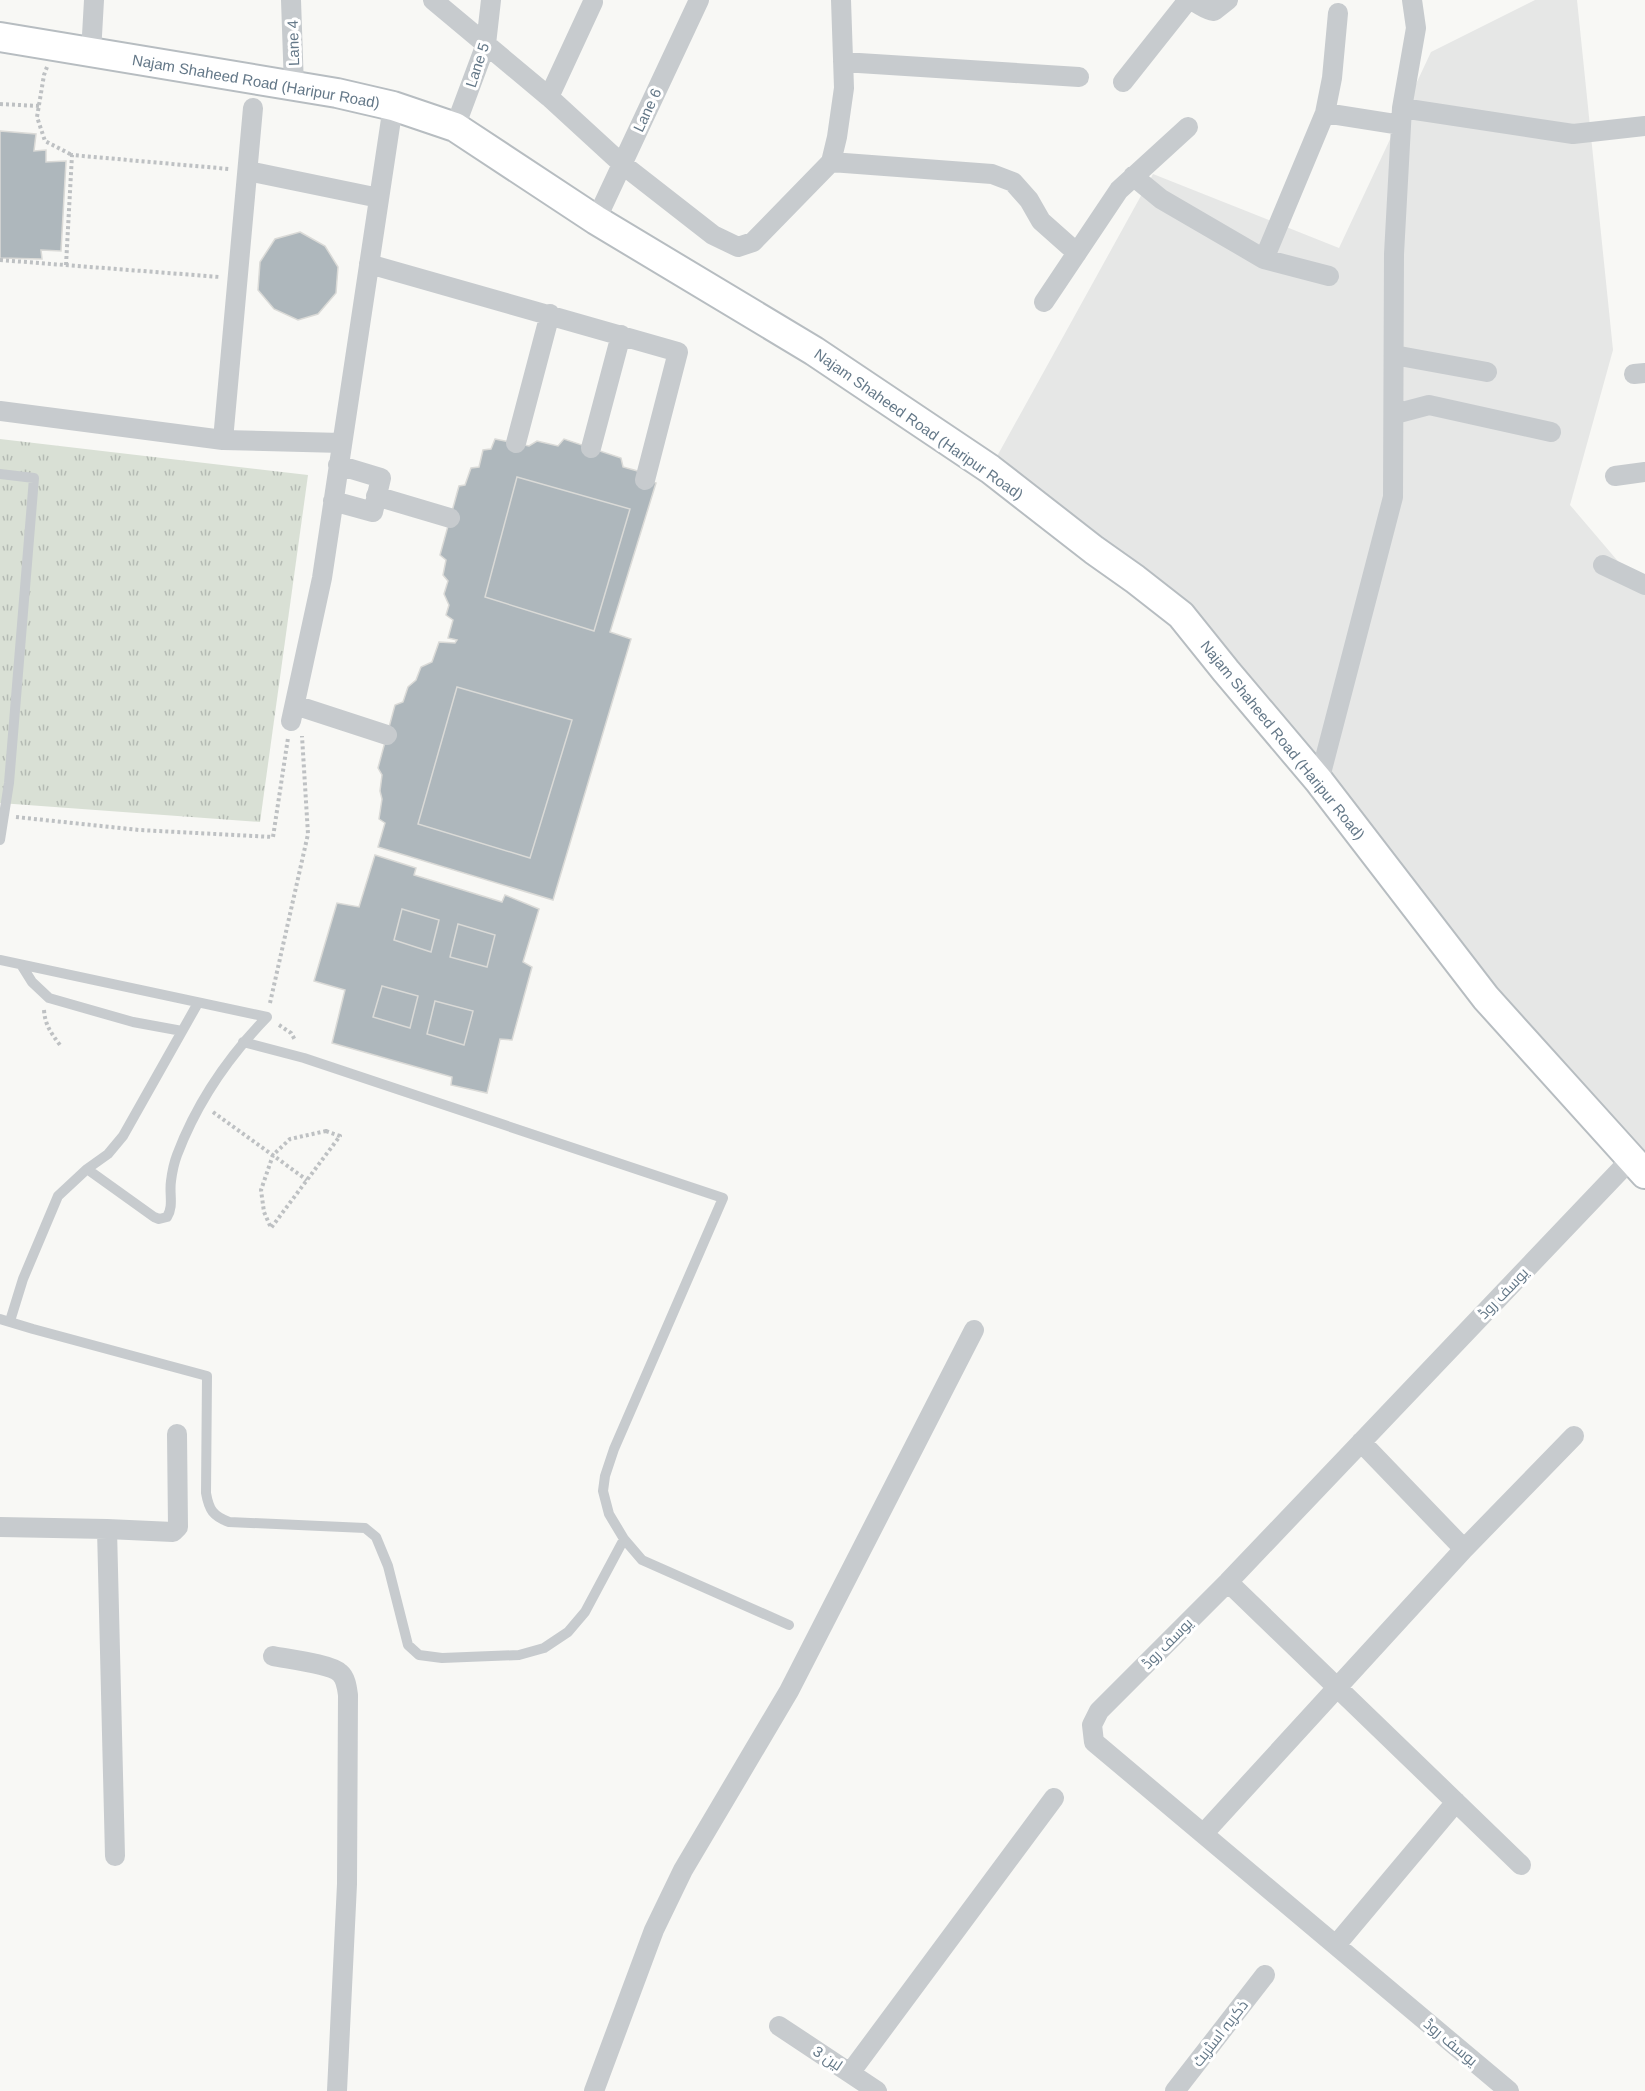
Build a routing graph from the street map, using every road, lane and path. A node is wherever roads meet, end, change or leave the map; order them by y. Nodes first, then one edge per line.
1 (94, 0) edge
2 (291, 0) edge
3 (433, 0) edge
4 (491, 0) edge
5 (699, 0) edge
6 (841, 0) edge
7 (1228, 0) edge
8 (1412, 0) edge
9 (593, 2) dead end
10 (1338, 13) dead end
11 (0, 37) edge
12 (486, 44) junction
13 (55, 47) junction
14 (91, 53) junction
15 (843, 62) junction
16 (1079, 77) dead end
17 (1123, 82) dead end
18 (294, 87) junction
19 (549, 97) junction
20 (0, 104) edge
21 (393, 105) junction
22 (39, 106) junction
23 (253, 108) dead end
24 (1325, 113) junction
25 (1401, 117) junction
26 (1645, 126) edge
27 (455, 127) junction
28 (1188, 127) dead end
29 (72, 155) junction
30 (831, 162) junction
31 (622, 164) junction
32 (248, 171) junction
33 (1133, 176) junction
34 (380, 198) junction
35 (596, 220) junction
36 (1077, 253) junction
37 (1264, 259) junction
38 (0, 260) edge
39 (369, 264) junction
40 (66, 265) junction
41 (1329, 276) dead end
42 (238, 278) junction
43 (1044, 302) dead end
44 (550, 314) junction
45 (621, 335) junction
46 (1394, 355) junction
47 (1487, 372) dead end
48 (0, 411) edge
49 (1395, 414) junction
50 (1551, 432) dead end
51 (223, 440) junction
52 (342, 443) junction
53 (516, 443) dead end
54 (591, 448) dead end
55 (338, 465) junction
56 (1645, 472) edge
57 (0, 474) edge
58 (1615, 476) dead end
59 (645, 480) dead end
60 (376, 496) junction
61 (333, 501) junction
62 (450, 518) dead end
63 (1603, 564) dead end
64 (1645, 585) edge
65 (293, 713) junction
66 (387, 735) dead end
67 (5, 770) edge
68 (1319, 781) junction
69 (5, 816) junction
70 (0, 840) edge
71 (0, 960) edge
72 (22, 966) junction
73 (49, 998) junction
74 (198, 1003) junction
75 (267, 1017) junction
76 (182, 1031) junction
77 (243, 1042) junction
78 (60, 1045) dead end
79 (304, 1058) junction
80 (201, 1103) junction
81 (273, 1155) junction
82 (1638, 1167) edge
83 (87, 1169) junction
84 (307, 1180) junction
85 (5, 1320) edge
86 (974, 1330) dead end
87 (177, 1434) dead end
88 (1574, 1436) dead end
89 (1361, 1442) junction
90 (0, 1527) edge
91 (107, 1529) junction
92 (624, 1539) junction
93 (1464, 1549) junction
94 (1228, 1582) junction
95 (789, 1625) dead end
96 (273, 1656) dead end
97 (1337, 1687) junction
98 (1054, 1798) dead end
99 (1456, 1802) junction
100 (1204, 1833) junction
101 (116, 1856) dead end
102 (1521, 1865) dead end
103 (1336, 1945) junction
104 (1265, 1975) dead end
105 (779, 2026) dead end
106 (850, 2073) junction
107 (337, 2091) edge
108 (594, 2091) edge
109 (877, 2091) edge
110 (1176, 2091) edge
111 (1509, 2091) edge

1 - 14 street
2 - 18 street, Lane 4
3 - 12 street
4 - 12 street, Lane 5
5 - 31 street, Lane 6
6 - 15 street
7 - 17 street
8 - 25 street
9 - 19 street
10 - 24 street
11 - 13 main road, Najam Shaheed Road (Haripur Road)
12 - 19 street
12 - 27 street, Lane 5
13 - 14 main road, Najam Shaheed Road (Haripur Road)
13 - 22 path
14 - 18 main road, Najam Shaheed Road (Haripur Road)
15 - 16 street
15 - 30 street
18 - 21 main road, Najam Shaheed Road (Haripur Road)
19 - 31 street
20 - 22 path
21 - 27 main road, Najam Shaheed Road (Haripur Road)
21 - 34 street
22 - 29 path
23 - 32 street
24 - 25 street
24 - 37 street
25 - 26 street
25 - 46 street
27 - 35 main road, Najam Shaheed Road (Haripur Road)
28 - 33 street
29 - 32 path
29 - 40 path
30 - 31 street
30 - 36 street
31 - 35 street, Lane 6
32 - 34 street
32 - 42 street
33 - 36 street
33 - 37 street
34 - 39 street
35 - 68 main road, Najam Shaheed Road (Haripur Road)
36 - 43 street
37 - 41 street
38 - 40 path
39 - 44 street
39 - 52 street
40 - 42 path
42 - 51 street
44 - 45 street
44 - 53 street
45 - 54 street
45 - 59 street
46 - 47 street
46 - 49 street
48 - 51 street
49 - 50 street
49 - 68 street
51 - 52 street
52 - 55 street
55 - 60 street
55 - 61 street
56 - 58 street
57 - 67 lane
60 - 61 street
60 - 62 street
61 - 65 street
63 - 64 street
65 - 66 street
65 - 69 path
65 - 75 path
67 - 69 lane
68 - 82 main road, Najam Shaheed Road (Haripur Road)
69 - 70 lane
71 - 72 lane
72 - 73 lane
72 - 74 lane
73 - 76 lane
73 - 78 path
74 - 75 lane
74 - 76 lane
75 - 77 lane
75 - 79 path
76 - 83 lane
77 - 79 lane
77 - 80 lane
79 - 92 lane
80 - 81 path
80 - 83 lane
81 - 84 path
81 - 84 path
81 - 84 path
82 - 89 street, یوسف روڈ
83 - 85 lane
85 - 92 lane
86 - 108 street
87 - 91 street
88 - 93 street
89 - 93 street
89 - 94 street, یوسف روڈ
90 - 91 street
91 - 101 street
92 - 95 lane
93 - 97 street
94 - 97 street
94 - 100 street, یوسف روڈ
96 - 107 street
97 - 99 street
97 - 100 street
98 - 106 street
99 - 102 street
99 - 103 street
100 - 103 street, یوسف روڈ
103 - 111 street, یوسف روڈ
104 - 110 street, ذکریہ اسٹریٹ
105 - 106 street, لین 3
106 - 109 street, لین 3

